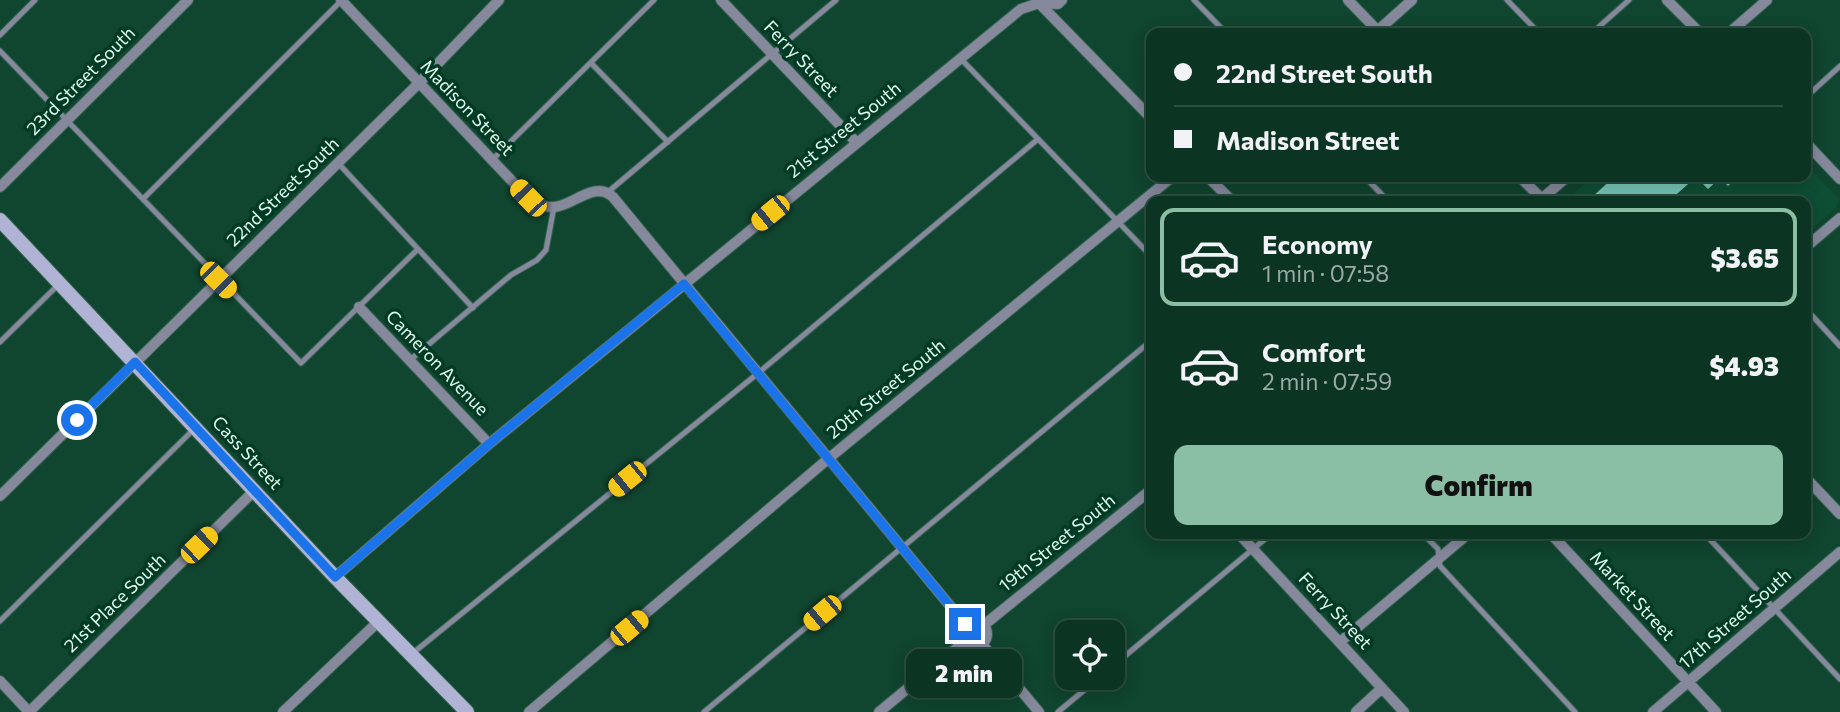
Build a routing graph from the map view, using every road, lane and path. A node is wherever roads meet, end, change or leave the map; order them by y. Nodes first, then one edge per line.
1 (35, 0) edge
2 (188, 0) edge
3 (341, 0) edge
4 (499, 0) edge
5 (654, 0) edge
6 (721, 0) edge
7 (836, 0) edge
8 (1062, 0) edge
9 (1194, 0) edge
10 (1348, 0) edge
11 (1412, 0) edge
12 (1507, 0) edge
13 (1629, 0) edge
14 (1667, 0) edge
15 (1767, 0) edge
16 (1037, 1) edge
17 (1221, 28) edge
18 (1374, 28) edge
19 (1382, 28) edge
20 (1534, 28) edge
21 (1598, 28) edge
22 (1695, 28) edge
23 (1735, 28) edge
24 (0, 35) edge
25 (0, 51) edge
26 (772, 54) junction
27 (960, 58) junction
28 (591, 64) junction
29 (1840, 66) edge
30 (419, 83) junction
31 (1811, 92) edge
32 (1146, 113) edge
33 (67, 120) junction
34 (1038, 139) junction
35 (668, 142) junction
36 (856, 142) junction
37 (1811, 148) edge
38 (492, 160) junction
39 (338, 163) junction
40 (1840, 179) edge
41 (1166, 182) edge
42 (1215, 182) edge
43 (1370, 182) edge
44 (1525, 182) edge
45 (1562, 182) edge
46 (0, 187) edge
47 (608, 192) junction
48 (1149, 196) edge
49 (1228, 196) edge
50 (1383, 196) edge
51 (1538, 196) edge
52 (1546, 196) edge
53 (1146, 198) edge
54 (143, 199) junction
55 (554, 207) junction
56 (1840, 218) edge
57 (0, 220) edge
58 (1117, 222) junction
59 (1811, 243) edge
60 (418, 249) junction
61 (1146, 251) edge
62 (218, 280) junction
63 (60, 283) junction
64 (684, 284) junction
65 (359, 307) junction
66 (473, 307) junction
67 (1811, 314) edge
68 (0, 342) edge
69 (1146, 345) edge
70 (1840, 346) edge
71 (410, 360) junction
72 (135, 362) junction
73 (757, 374) junction
74 (196, 427) junction
75 (489, 444) junction
76 (828, 459) junction
77 (1811, 483) edge
78 (255, 490) junction
79 (1146, 494) edge
80 (0, 496) edge
81 (1840, 514) edge
82 (1245, 539) edge
83 (1264, 539) edge
84 (1428, 539) edge
85 (1462, 539) edge
86 (1556, 539) edge
87 (1710, 539) edge
88 (901, 547) junction
89 (1253, 548) junction
90 (1840, 552) edge
91 (1439, 558) junction
92 (335, 577) junction
93 (1774, 608) junction
94 (0, 621) edge
95 (379, 621) junction
96 (965, 624) junction
97 (984, 625) junction
98 (964, 642) junction
99 (1340, 642) junction
100 (982, 644) junction
101 (411, 654) junction
102 (1125, 656) edge
103 (1840, 679) edge
104 (0, 681) edge
105 (1688, 682) junction
106 (1382, 688) junction
107 (1084, 690) edge
108 (461, 710) edge
109 (29, 712) edge
110 (283, 712) edge
111 (529, 712) edge
112 (704, 712) edge
113 (879, 712) edge
114 (1039, 712) edge
115 (1058, 712) edge
116 (1356, 712) edge
117 (1404, 712) edge
118 (1575, 712) edge
119 (1653, 712) edge
120 (1716, 712) edge

1 - 24 lane
2 - 33 street, 23rd Street South
3 - 30 street, Madison Street
3 - 54 lane
4 - 30 street, 22nd Street South
5 - 28 lane
6 - 26 street, Ferry Street
7 - 26 lane
8 - 16 street, 21st Street South
9 - 17 lane
10 - 18 street
11 - 19 street
12 - 20 lane
13 - 21 lane
14 - 22 street
15 - 23 street
16 - 27 street, 21st Street South
16 - 32 street
25 - 33 lane
26 - 35 lane
26 - 36 street, Ferry Street
27 - 34 lane
27 - 36 street, 21st Street South
28 - 35 lane
28 - 38 lane
29 - 31 lane
30 - 38 street, Madison Street
30 - 39 street, 22nd Street South
33 - 46 street, 23rd Street South
33 - 54 lane
34 - 58 lane
34 - 73 lane
35 - 47 lane
36 - 64 street, 21st Street South
37 - 40 street
38 - 55 street, Madison Street
39 - 60 lane
39 - 62 street, 22nd Street South
41 - 48 street, 20th Street South
42 - 49 street
43 - 50 lane
44 - 51 street
45 - 52 street
47 - 55 street
47 - 64 street
53 - 58 street, 20th Street South
54 - 62 lane
55 - 66 lane
56 - 59 street
57 - 63 street, Cass Street
58 - 61 lane
58 - 76 street, 20th Street South
60 - 65 lane
60 - 66 lane
62 - 65 lane
62 - 72 street, 22nd Street South
63 - 68 lane
63 - 72 street, Cass Street
64 - 73 street
64 - 75 street, 21st Street South
65 - 71 street, Cameron Avenue
66 - 71 lane
67 - 70 lane
69 - 88 lane
71 - 75 street, Cameron Avenue
72 - 74 street, Cass Street
72 - 80 street, 22nd Street South
73 - 76 street
73 - 101 lane
74 - 78 street, Cass Street
74 - 94 lane
75 - 92 street, 21st Street South
76 - 88 street
76 - 111 street, 20th Street South
77 - 81 street
78 - 92 street, Cass Street
78 - 109 street, 21st Place South
79 - 97 street, 19th Street South
82 - 89 street, Ferry Street
83 - 89 lane
84 - 91 lane
85 - 91 street
86 - 105 street, Market Street
87 - 93 lane
88 - 96 street
88 - 112 lane
89 - 99 street, Ferry Street
89 - 102 lane
90 - 93 street, 17th Street South
91 - 99 street
91 - 118 lane
92 - 95 street, Cass Street
93 - 103 lane
93 - 105 street, 17th Street South
95 - 101 street, Cass Street
95 - 110 street
96 - 97 street
96 - 98 street
97 - 100 street
98 - 100 street
98 - 113 street
99 - 106 street, Ferry Street
100 - 114 street
101 - 108 street, Cass Street
104 - 109 street
105 - 119 street, 17th Street South
105 - 120 street, Market Street
106 - 116 street
106 - 117 street, Ferry Street
107 - 115 lane

